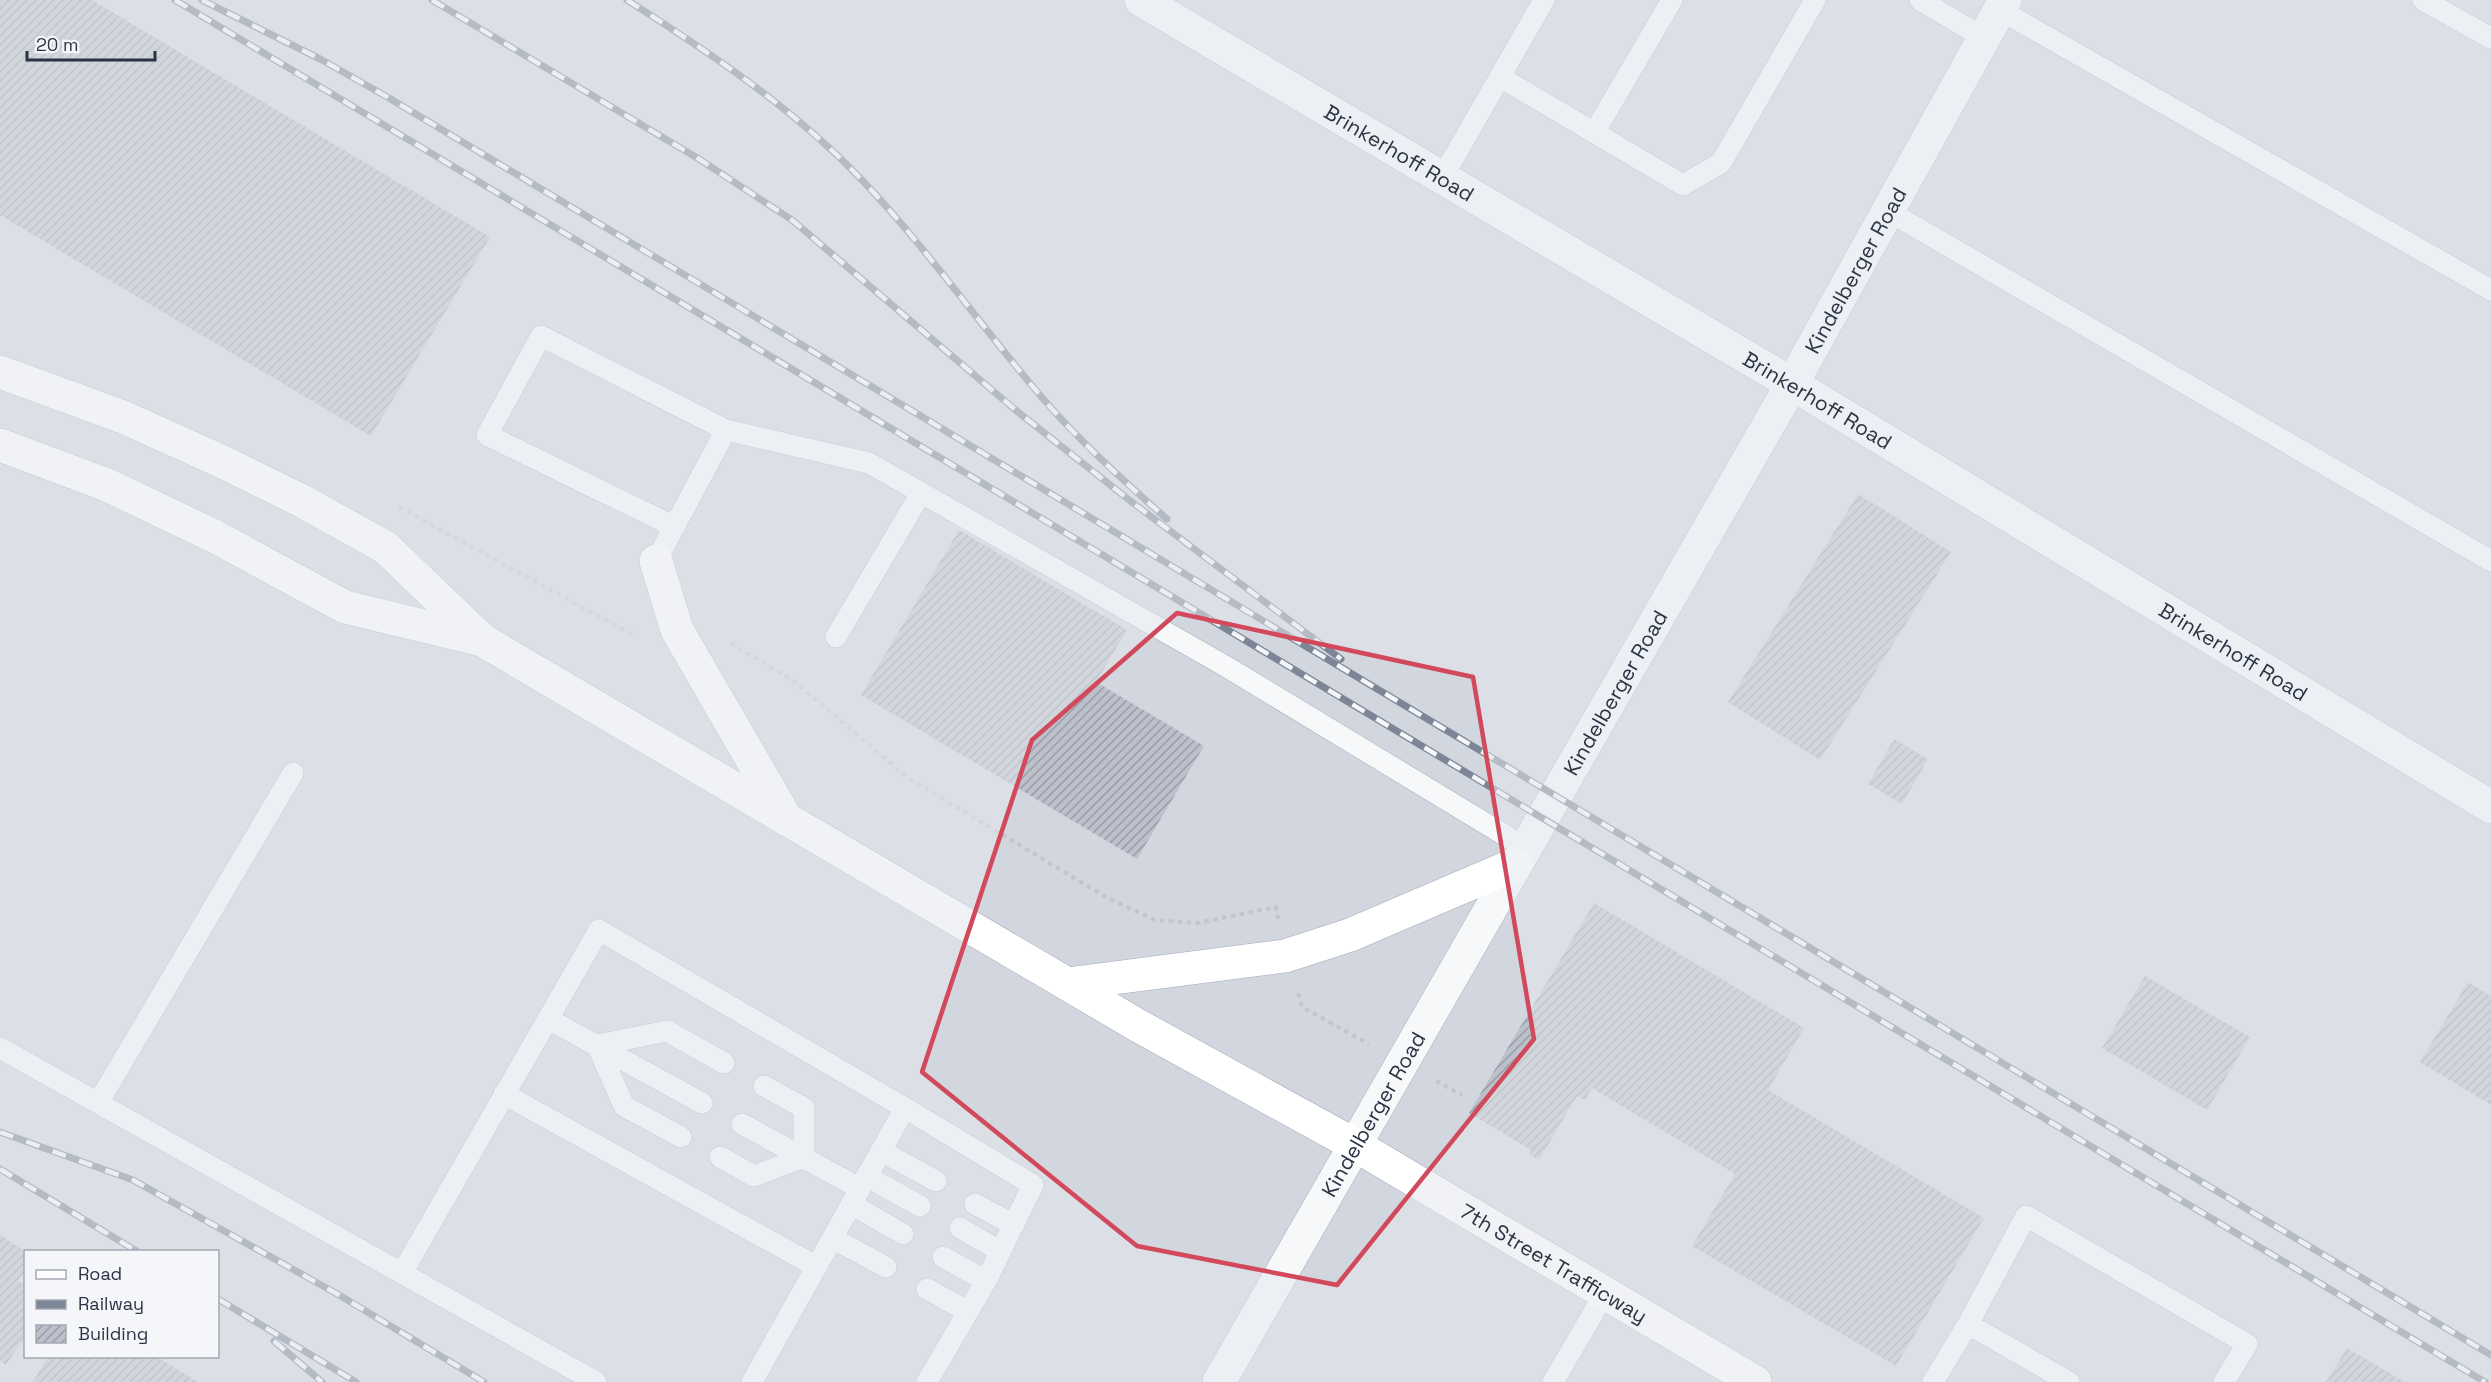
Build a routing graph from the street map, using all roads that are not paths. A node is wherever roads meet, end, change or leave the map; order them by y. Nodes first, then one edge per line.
1 (1141, 0) edge
2 (1544, 0) edge
3 (1672, 0) edge
4 (1815, 0) edge
5 (1920, 0) edge
6 (2423, 0) edge
7 (2002, 5) edge
8 (1984, 38) junction
9 (2491, 38) edge
10 (1500, 77) junction
11 (1594, 133) junction
12 (1442, 178) junction
13 (1888, 211) junction
14 (2491, 290) edge
15 (0, 372) edge
16 (1792, 384) junction
17 (726, 430) junction
18 (0, 445) edge
19 (921, 493) junction
20 (675, 527) junction
21 (656, 561) joint
22 (2491, 561) edge
23 (836, 637) dead end
24 (482, 640) junction
25 (292, 773) dead end
26 (2491, 807) edge
27 (788, 822) junction
28 (1521, 856) junction
29 (1067, 984) junction
30 (548, 1019) junction
31 (597, 1045) junction
32 (0, 1048) edge
33 (724, 1063) dead end
34 (764, 1086) dead end
35 (504, 1095) junction
36 (98, 1103) junction
37 (702, 1103) dead end
38 (905, 1108) junction
39 (742, 1124) dead end
40 (681, 1137) dead end
41 (1355, 1145) junction
42 (881, 1151) junction
43 (720, 1157) dead end
44 (804, 1158) junction
45 (936, 1181) dead end
46 (859, 1189) junction
47 (975, 1204) dead end
48 (920, 1206) dead end
49 (1014, 1225) junction
50 (960, 1228) dead end
51 (903, 1234) dead end
52 (832, 1238) junction
53 (1000, 1251) junction
54 (943, 1257) dead end
55 (817, 1267) junction
56 (886, 1267) dead end
57 (402, 1273) junction
58 (986, 1281) junction
59 (927, 1289) dead end
60 (1605, 1293) junction
61 (967, 1311) junction
62 (1968, 1324) junction
63 (596, 1382) edge
64 (752, 1382) edge
65 (927, 1382) edge
66 (1219, 1382) edge
67 (1553, 1382) edge
68 (1755, 1382) edge
69 (1933, 1382) edge
70 (2069, 1382) edge
71 (2224, 1382) edge

1 - 12 street, Brinkerhoff Road
2 - 10 lane
3 - 11 lane
4 - 11 lane
5 - 8 lane
6 - 9 lane
7 - 8 street, Kindelberger Road
7 - 14 lane
8 - 13 street, Kindelberger Road
10 - 11 lane
10 - 12 lane
12 - 16 street, Brinkerhoff Road
13 - 16 street, Kindelberger Road
13 - 22 lane
15 - 24 main road
16 - 26 street, Brinkerhoff Road
16 - 28 street, Kindelberger Road
17 - 19 lane
17 - 20 lane
17 - 20 lane
18 - 24 main road
19 - 23 lane
19 - 28 lane
20 - 21 lane
21 - 27 main road
24 - 27 main road, 7th Street Trafficway
25 - 36 lane
27 - 29 main road, 7th Street Trafficway
28 - 29 main road
28 - 41 street, Kindelberger Road
29 - 41 main road, 7th Street Trafficway
30 - 31 lane
30 - 35 lane
30 - 38 lane
31 - 33 lane
31 - 37 lane
31 - 40 lane
32 - 36 lane
34 - 44 lane
35 - 55 lane
35 - 57 lane
36 - 57 lane
38 - 42 lane
38 - 49 lane
39 - 44 lane
41 - 60 main road, 7th Street Trafficway
41 - 66 street, Kindelberger Road
42 - 45 lane
42 - 46 lane
43 - 44 lane
44 - 46 lane
46 - 48 lane
46 - 51 lane
46 - 52 lane
47 - 49 lane
49 - 53 lane
50 - 53 lane
52 - 55 lane
52 - 56 lane
53 - 58 lane
54 - 58 lane
55 - 64 lane
57 - 63 lane
58 - 61 lane
59 - 61 lane
60 - 67 lane
60 - 68 main road, 7th Street Trafficway
61 - 65 lane
62 - 69 lane
62 - 70 lane
62 - 71 lane

